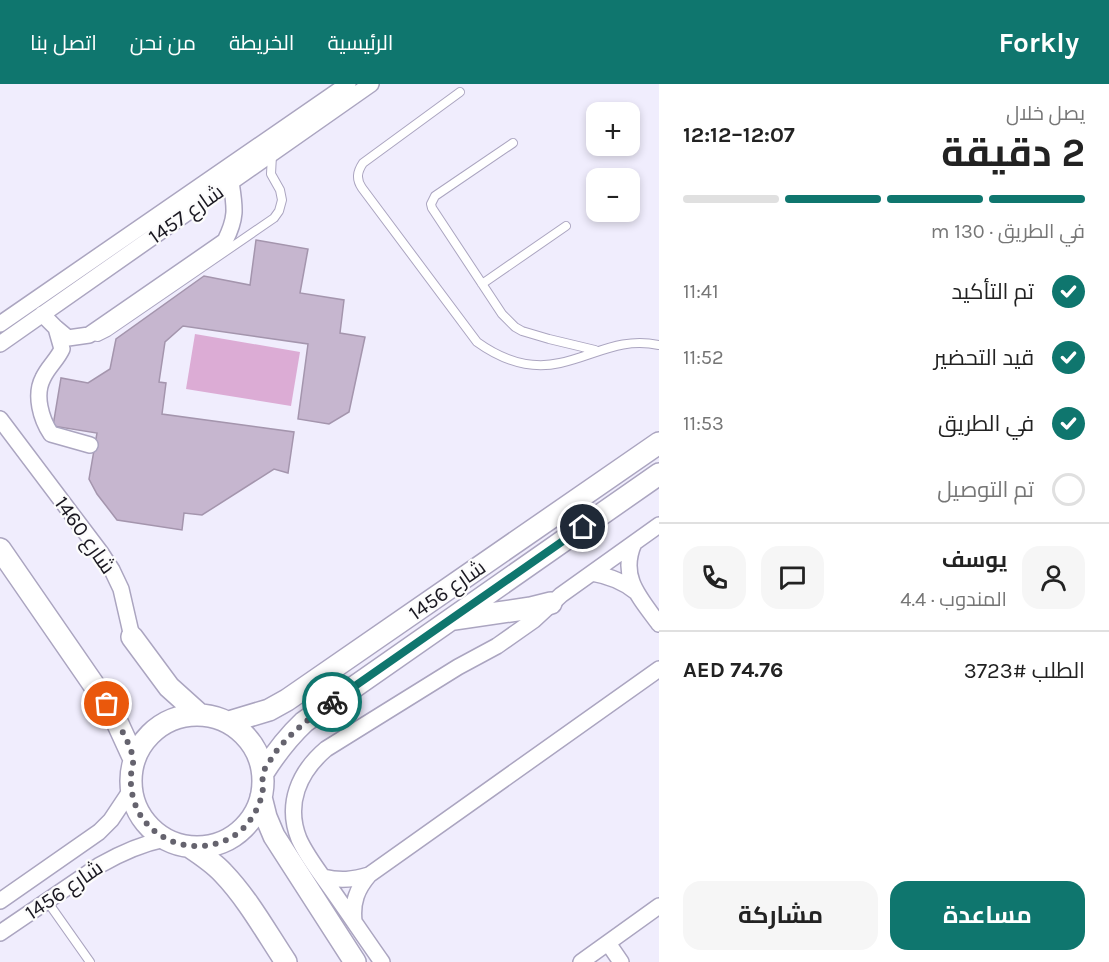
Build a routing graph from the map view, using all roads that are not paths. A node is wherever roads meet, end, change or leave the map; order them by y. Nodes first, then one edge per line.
1 (348, 84) edge
2 (371, 84) edge
3 (460, 92) dead end
4 (513, 143) dead end
5 (272, 153) junction
6 (231, 182) junction
7 (566, 226) dead end
8 (482, 284) junction
9 (42, 314) junction
10 (0, 324) edge
11 (56, 328) junction
12 (89, 335) junction
13 (0, 344) edge
14 (659, 345) edge
15 (598, 351) junction
16 (0, 419) edge
17 (659, 443) edge
18 (90, 445) dead end
19 (659, 474) edge
20 (659, 525) edge
21 (634, 543) junction
22 (0, 549) edge
23 (592, 573) junction
24 (636, 592) junction
25 (551, 603) junction
26 (450, 620) junction
27 (659, 624) edge
28 (132, 637) joint
29 (659, 669) edge
30 (199, 714) junction
31 (229, 723) junction
32 (134, 759) junction
33 (263, 774) junction
34 (131, 790) junction
35 (261, 797) junction
36 (165, 839) junction
37 (190, 847) junction
38 (369, 875) junction
39 (323, 878) junction
40 (0, 901) edge
41 (47, 901) junction
42 (659, 906) edge
43 (354, 921) junction
44 (0, 933) edge
45 (608, 943) junction
46 (90, 962) edge
47 (286, 962) edge
48 (355, 962) edge
49 (382, 962) edge
50 (581, 962) edge
51 (621, 962) edge

1 - 10 street, شارع 1457
2 - 5 street, شارع 1457
3 - 15 lane
4 - 8 lane
5 - 6 street, شارع 1457
5 - 12 lane
6 - 9 street, شارع 1457
6 - 12 street
7 - 8 lane
8 - 15 lane
9 - 11 street
9 - 13 street, شارع 1457
11 - 12 street
11 - 18 street
14 - 15 lane
16 - 28 street, شارع 1460
17 - 31 street, شارع 1456
19 - 26 street, شارع 1456
20 - 21 street
21 - 23 street
21 - 24 street
22 - 32 street
23 - 24 street
23 - 25 street
24 - 27 street
25 - 26 street
25 - 39 street
26 - 33 street, شارع 1456
28 - 30 street, شارع 1460
29 - 38 street
30 - 31 street
30 - 32 street
31 - 33 street
32 - 34 street
33 - 35 street
34 - 36 street
34 - 40 street, شارع 1456
35 - 37 street
35 - 48 street
36 - 37 street
36 - 41 street, شارع 1456
37 - 47 street
38 - 39 street
38 - 43 street
39 - 43 street
41 - 44 street, شارع 1456
41 - 46 lane
42 - 45 street
43 - 49 street
45 - 50 street
45 - 51 street

